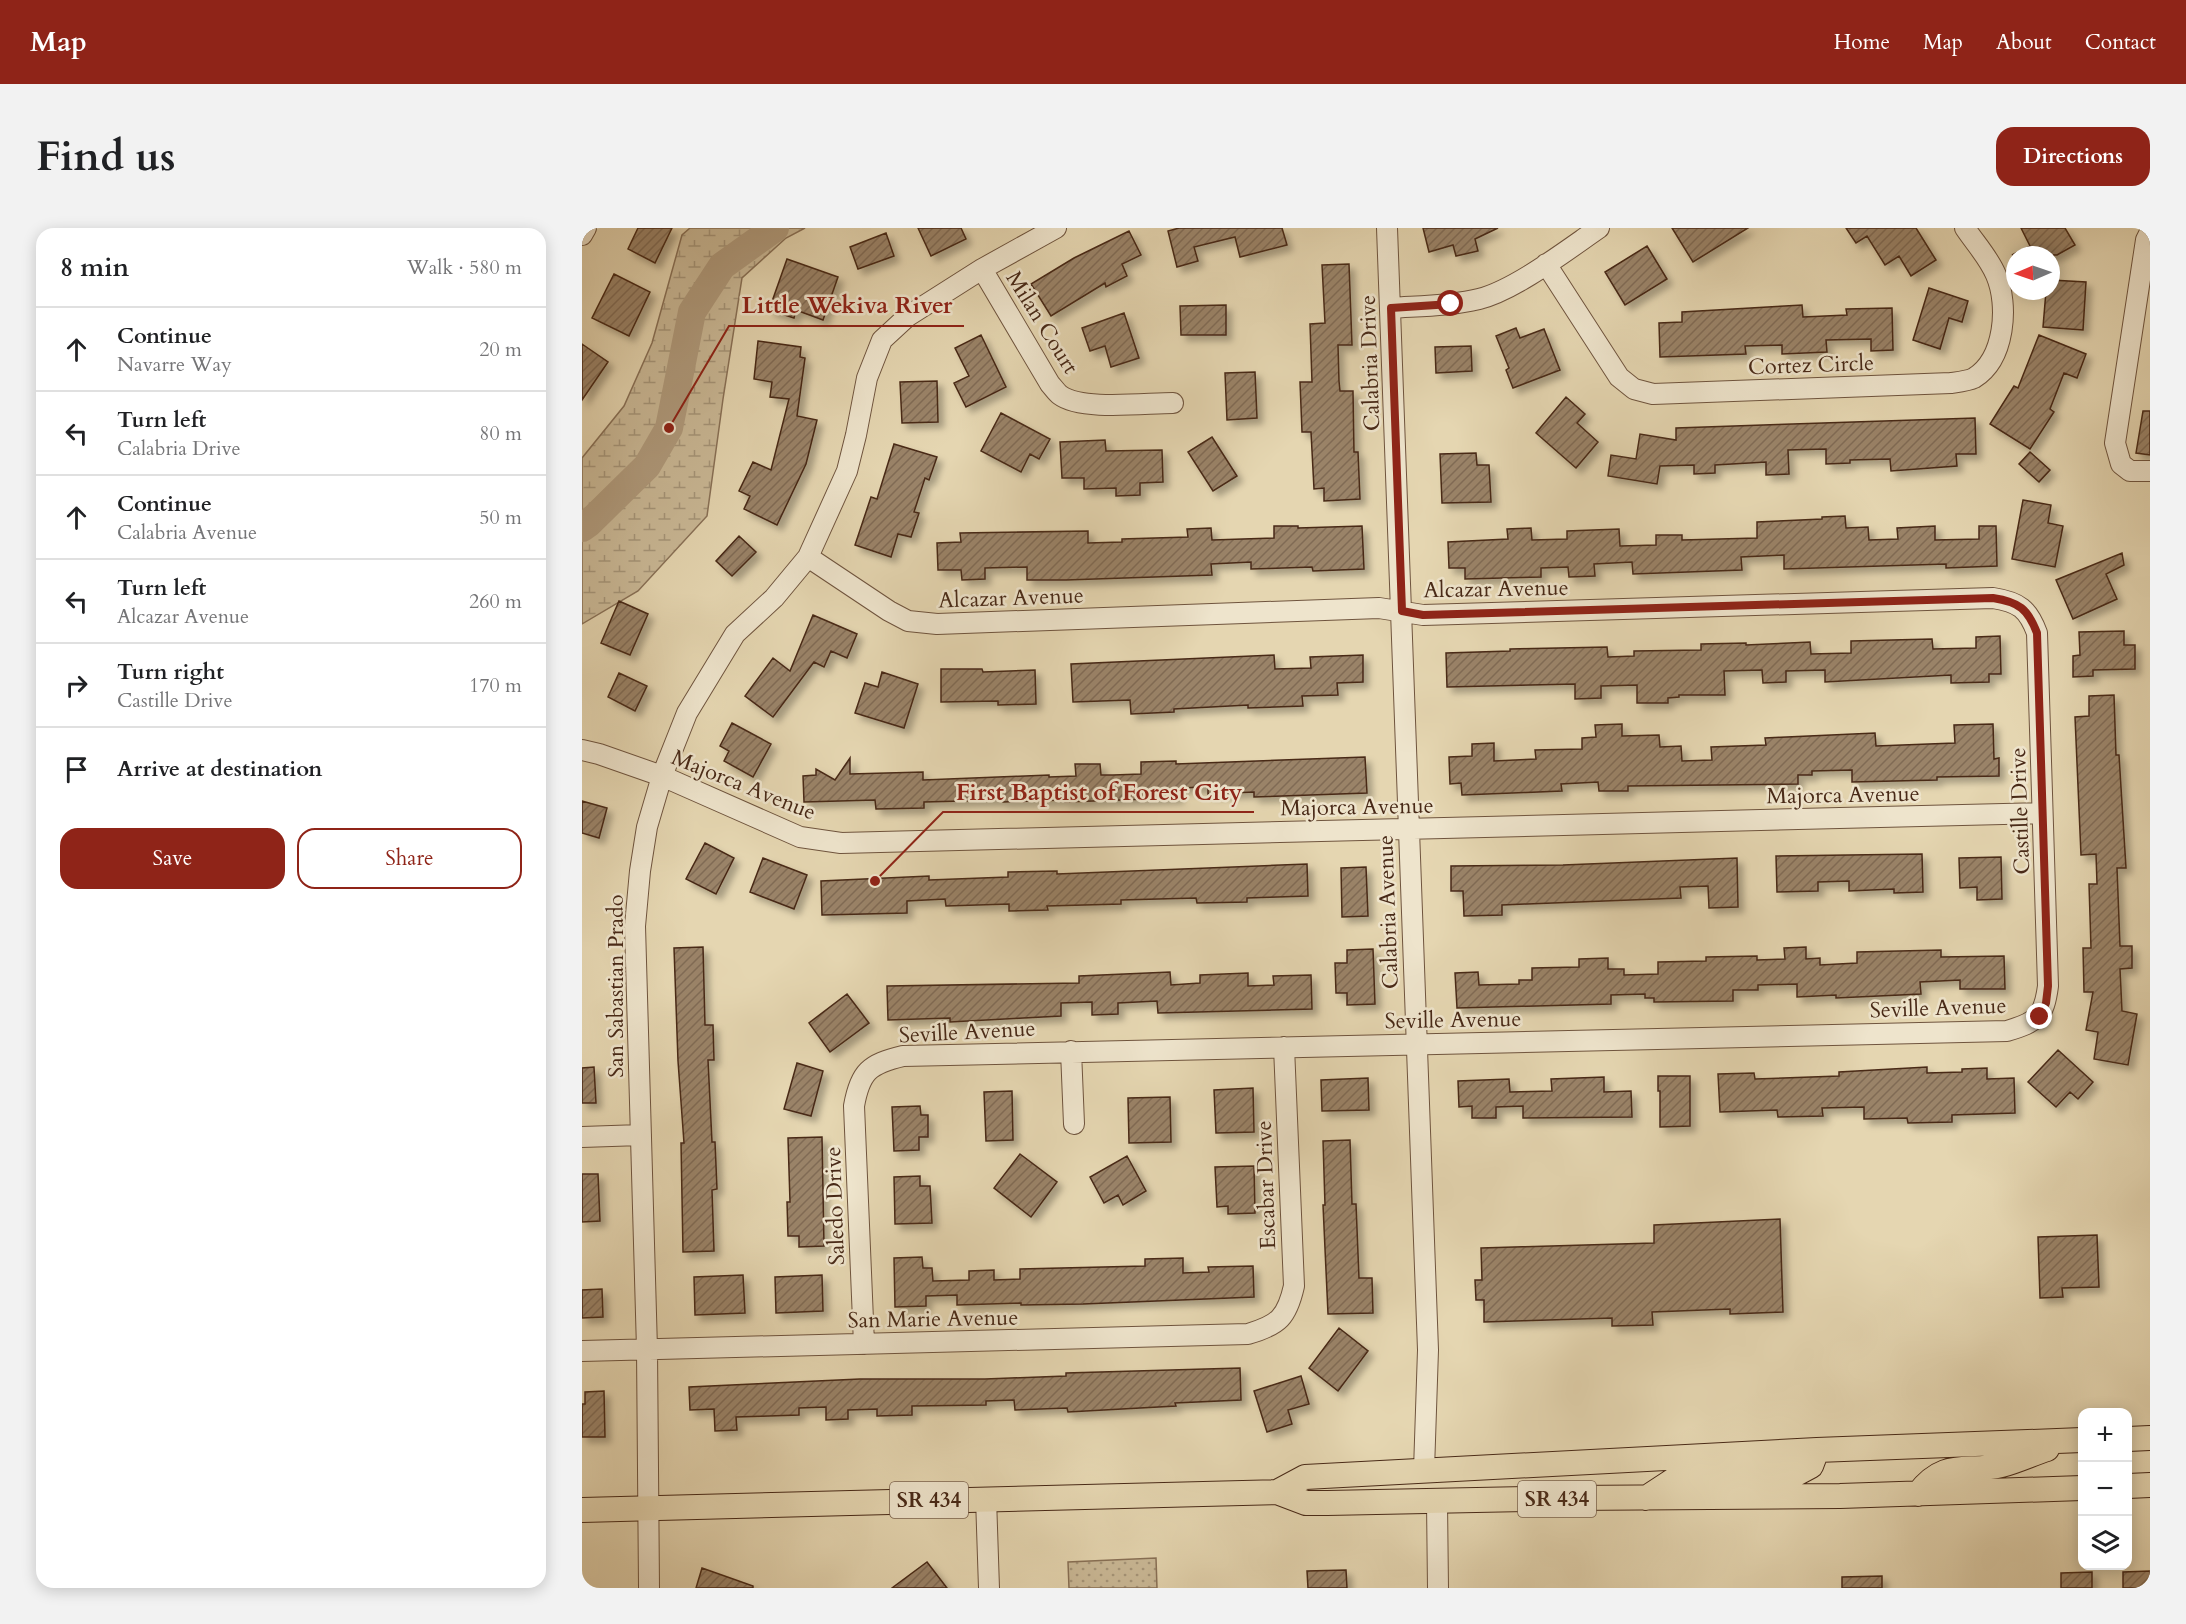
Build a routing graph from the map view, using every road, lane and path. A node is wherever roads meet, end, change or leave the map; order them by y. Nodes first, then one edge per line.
1 (586, 228) edge
2 (1056, 228) edge
3 (1387, 228) edge
4 (1599, 228) edge
5 (1965, 228) edge
6 (2150, 232) edge
7 (582, 235) edge
8 (1546, 264) junction
9 (982, 269) junction
10 (1391, 308) junction
11 (1173, 403) dead end
12 (2150, 471) edge
13 (1398, 496) joint
14 (808, 557) junction
15 (2022, 607) joint
16 (1402, 611) junction
17 (582, 750) edge
18 (662, 776) junction
19 (2042, 813) junction
20 (1408, 829) junction
21 (2040, 1017) joint
22 (1416, 1044) junction
23 (1284, 1047) junction
24 (1071, 1051) junction
25 (867, 1069) joint
26 (1074, 1124) dead end
27 (641, 1135) junction
28 (582, 1137) edge
29 (1281, 1318) joint
30 (864, 1344) junction
31 (646, 1349) junction
32 (582, 1351) edge
33 (2150, 1438) edge
34 (2132, 1439) edge
35 (2077, 1440) edge
36 (1817, 1450) junction
37 (1604, 1461) junction
38 (1424, 1470) junction
39 (2150, 1485) edge
40 (2132, 1486) edge
41 (2078, 1488) edge
42 (1276, 1492) junction
43 (1918, 1494) junction
44 (986, 1498) junction
45 (1646, 1498) junction
46 (1437, 1502) junction
47 (1327, 1503) junction
48 (649, 1508) junction
49 (582, 1510) edge
50 (649, 1588) edge
51 (989, 1588) edge
52 (1438, 1588) edge

1 - 7 street
2 - 9 street, San Sabastian Prado
3 - 10 street, Calabria Drive
4 - 8 street
5 - 8 street, Cortez Circle
6 - 12 street
8 - 10 street
9 - 11 street, Milan Court
9 - 14 street, San Sabastian Prado
10 - 13 street, Calabria Drive
13 - 16 street, Calabria Avenue
14 - 16 street, Alcazar Avenue
14 - 18 street, San Sabastian Prado
15 - 16 street, Alcazar Avenue
15 - 19 street, Castille Drive
16 - 20 street, Calabria Avenue
17 - 18 street, Majorca Avenue
18 - 20 street, Majorca Avenue
18 - 27 street, San Sabastian Prado
19 - 20 street, Majorca Avenue
19 - 21 street, Castille Drive
20 - 22 street, Calabria Avenue
21 - 22 street, Seville Avenue
22 - 23 street, Seville Avenue
22 - 38 street, Calabria Avenue
23 - 24 street, Seville Avenue
23 - 29 street, Escabar Drive
24 - 25 street, Seville Avenue
24 - 26 street
25 - 30 street, Saledo Drive
27 - 28 street
27 - 31 street, San Sabastian Prado
29 - 30 street, San Marie Avenue
30 - 31 street, San Marie Avenue
31 - 32 street, San Marie Avenue
31 - 48 street, San Sabastian Prado
33 - 34 main road
35 - 36 main road, SR 434
35 - 43 main road
36 - 37 main road, SR 434
36 - 45 main road
37 - 38 main road, SR 434
37 - 46 main road
38 - 42 main road, SR 434
38 - 47 main road
39 - 40 main road
41 - 43 main road, SR 434
42 - 44 main road, SR 434
42 - 47 main road, SR 434
43 - 45 main road, SR 434
44 - 48 main road, SR 434
44 - 51 street
45 - 46 main road, SR 434
46 - 47 main road, SR 434
46 - 52 street
48 - 49 main road, SR 434
48 - 50 street, San Sabastian Prado

